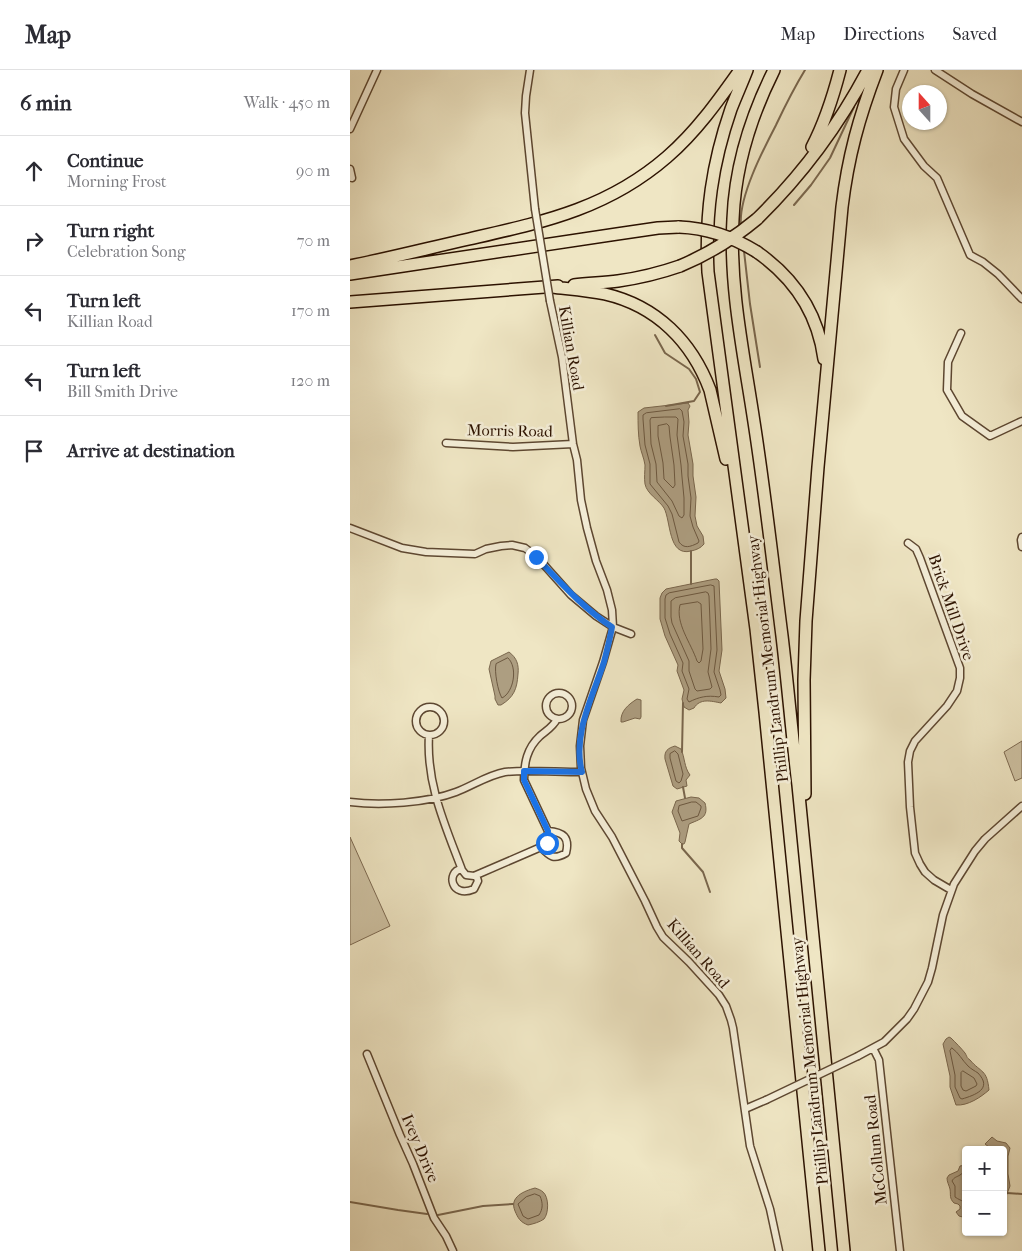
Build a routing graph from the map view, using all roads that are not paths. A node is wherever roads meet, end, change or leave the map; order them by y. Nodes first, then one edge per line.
1 (377, 70) edge
2 (530, 70) edge
3 (740, 70) edge
4 (747, 70) edge
5 (774, 70) edge
6 (840, 70) edge
7 (868, 70) edge
8 (877, 70) edge
9 (904, 70) edge
10 (934, 70) edge
11 (1022, 122) edge
12 (350, 129) edge
13 (350, 169) edge
14 (800, 171) junction
15 (352, 178) dead end
16 (350, 266) edge
17 (350, 274) edge
18 (552, 287) junction
19 (1022, 299) edge
20 (350, 302) edge
21 (962, 333) dead end
22 (826, 378) junction
23 (1022, 421) edge
24 (446, 443) dead end
25 (573, 444) junction
26 (742, 524) junction
27 (350, 528) edge
28 (1022, 537) edge
29 (908, 544) dead end
30 (1022, 547) edge
31 (612, 627) junction
32 (631, 634) dead end
33 (557, 719) junction
34 (429, 735) junction
35 (524, 771) junction
36 (582, 772) junction
37 (437, 798) junction
38 (350, 802) edge
39 (1022, 806) edge
40 (548, 831) junction
41 (541, 848) junction
42 (805, 858) junction
43 (461, 869) junction
44 (476, 874) junction
45 (952, 890) junction
46 (873, 1048) junction
47 (367, 1054) dead end
48 (745, 1109) junction
49 (453, 1251) edge
50 (779, 1251) edge
51 (819, 1251) edge
52 (844, 1251) edge
53 (900, 1251) edge

1 - 12 street
2 - 25 street, Killian Road, bridge
3 - 16 highway
4 - 26 highway, Phillip Landrum Memorial Highway
5 - 42 highway, Phillip Landrum Memorial Highway
6 - 14 highway
7 - 14 highway
8 - 22 highway
9 - 19 street
10 - 11 street
13 - 15 street
14 - 18 highway, bridge
17 - 22 highway, bridge
18 - 20 highway
18 - 26 highway
21 - 23 street
22 - 42 highway
24 - 25 street, Morris Road
25 - 31 street, Killian Road
26 - 51 highway, Phillip Landrum Memorial Highway
27 - 31 street
28 - 30 street
29 - 45 street, Brick Mill Drive
31 - 32 street
31 - 36 street, Killian Road
33 - 33 street
33 - 35 street
34 - 34 street
34 - 37 street
35 - 36 street
35 - 37 street
35 - 40 street
36 - 48 street, Killian Road
37 - 38 street
37 - 43 street
39 - 45 street
40 - 41 street
40 - 41 street
41 - 44 street
42 - 52 highway, Phillip Landrum Memorial Highway
43 - 44 street
43 - 44 street
45 - 46 street
46 - 48 street, bridge
46 - 53 street, McCollum Road
47 - 49 street, Ivey Drive
48 - 50 street, Killian Road

